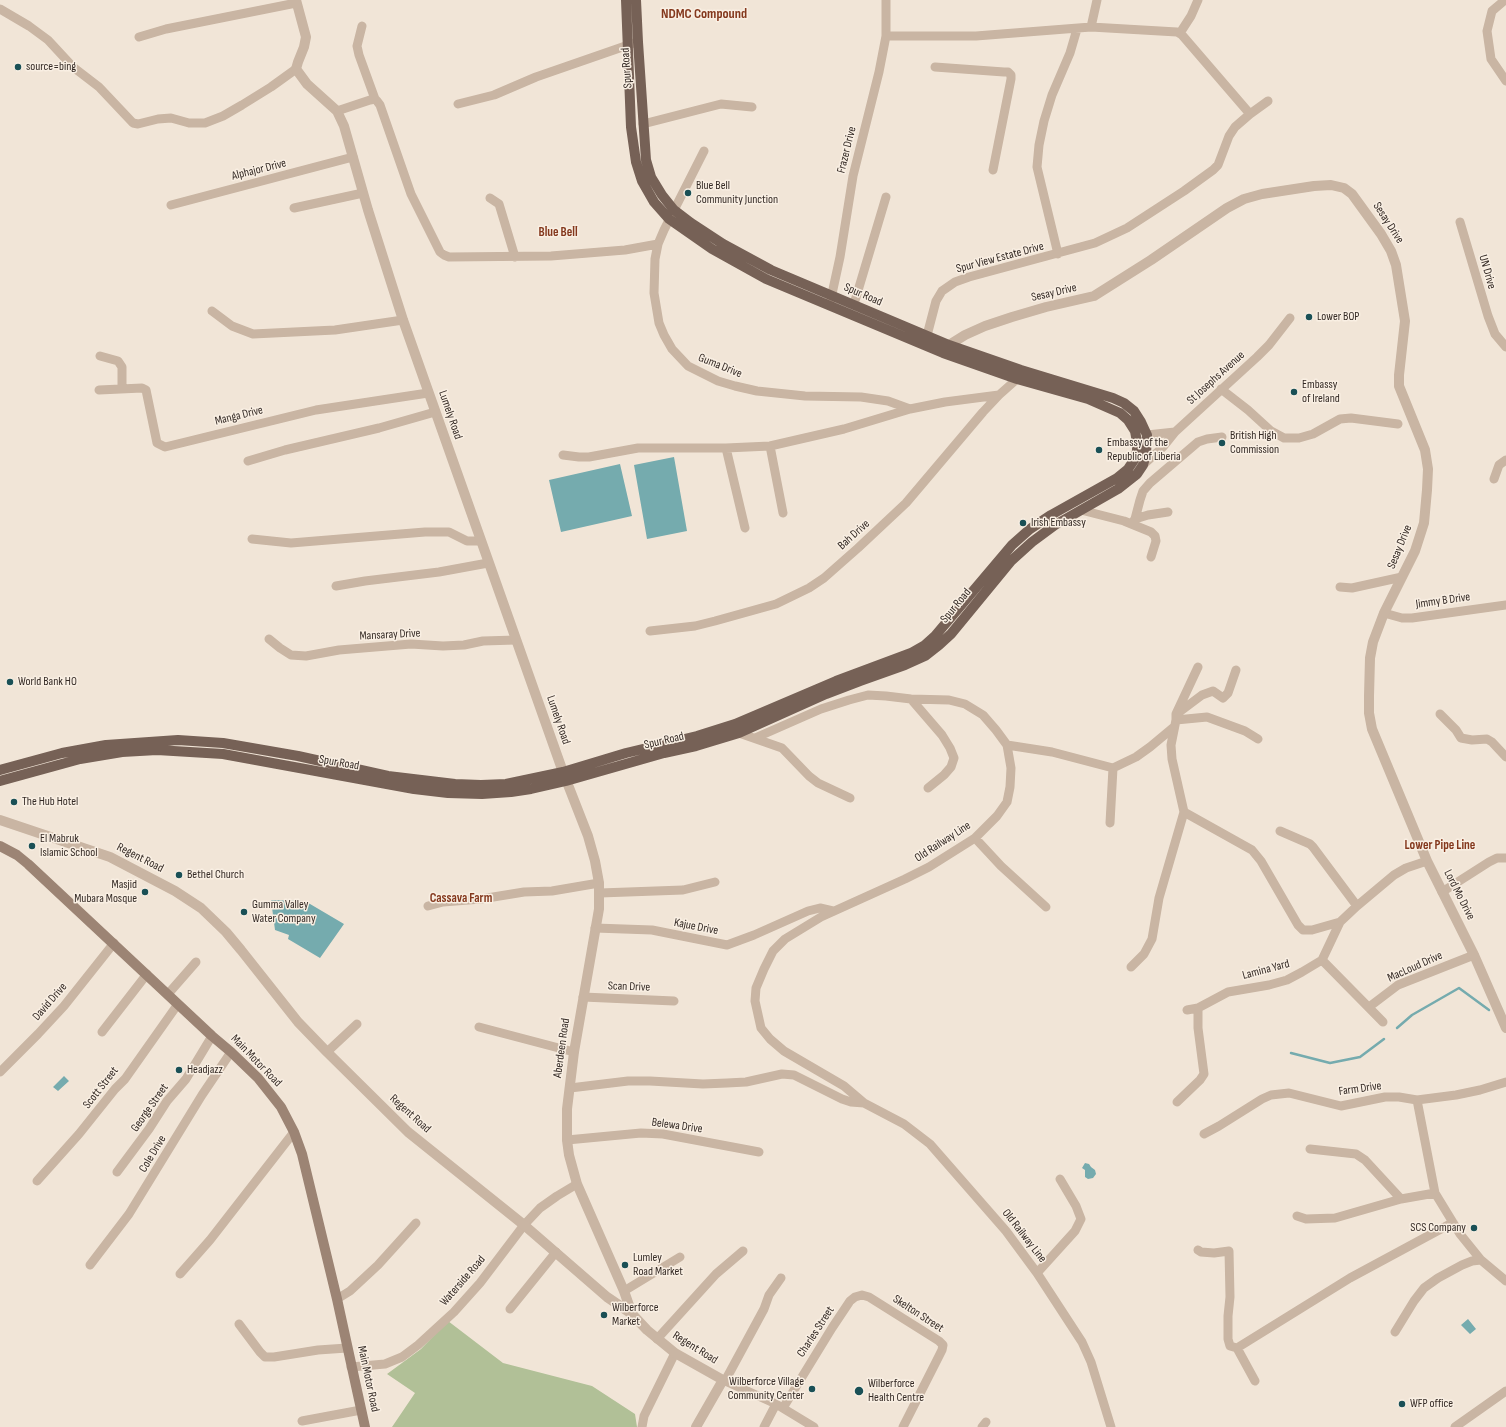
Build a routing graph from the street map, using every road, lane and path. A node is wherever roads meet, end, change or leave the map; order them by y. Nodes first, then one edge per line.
1 (626, 0) edge
2 (636, 0) edge
3 (886, 0) edge
4 (1097, 0) edge
5 (1198, 0) edge
6 (1505, 0) edge
7 (296, 1) edge
8 (0, 9) edge
9 (362, 26) dead end
10 (1091, 27) junction
11 (1078, 29) junction
12 (1180, 33) junction
13 (886, 36) junction
14 (139, 37) dead end
15 (633, 43) junction
16 (935, 67) dead end
17 (296, 69) junction
18 (1506, 81) edge
19 (375, 99) junction
20 (1268, 101) dead end
21 (458, 104) dead end
22 (752, 107) dead end
23 (337, 110) junction
24 (1250, 114) junction
25 (643, 124) junction
26 (704, 151) dead end
27 (353, 157) junction
28 (993, 170) dead end
29 (363, 193) junction
30 (886, 196) dead end
31 (490, 198) dead end
32 (171, 205) dead end
33 (294, 208) dead end
34 (674, 210) junction
35 (669, 219) junction
36 (1460, 222) dead end
37 (658, 244) junction
38 (1058, 254) junction
39 (515, 257) junction
40 (768, 275) junction
41 (830, 301) junction
42 (854, 304) junction
43 (212, 311) dead end
44 (868, 316) junction
45 (1290, 318) dead end
46 (403, 320) junction
47 (926, 341) junction
48 (1506, 347) edge
49 (946, 349) junction
50 (100, 356) dead end
51 (1019, 375) junction
52 (1056, 386) junction
53 (1221, 388) junction
54 (122, 389) junction
55 (99, 390) dead end
56 (428, 393) junction
57 (999, 395) junction
58 (910, 409) junction
59 (435, 412) junction
60 (1398, 424) dead end
61 (1175, 432) junction
62 (1147, 435) junction
63 (1222, 437) dead end
64 (770, 446) junction
65 (726, 448) junction
66 (563, 455) dead end
67 (1506, 460) edge
68 (248, 461) dead end
69 (1143, 465) junction
70 (1494, 479) dead end
71 (1081, 510) junction
72 (1168, 512) dead end
73 (783, 513) dead end
74 (1134, 522) junction
75 (745, 528) dead end
76 (252, 539) dead end
77 (480, 541) junction
78 (1151, 557) dead end
79 (488, 563) junction
80 (1402, 577) junction
81 (336, 586) dead end
82 (1340, 587) dead end
83 (1506, 605) edge
84 (1384, 613) junction
85 (650, 631) dead end
86 (947, 631) junction
87 (269, 639) dead end
88 (516, 640) junction
89 (1198, 667) dead end
90 (1236, 670) dead end
91 (911, 699) junction
92 (1440, 714) dead end
93 (1175, 720) junction
94 (1372, 729) joint
95 (739, 733) junction
96 (755, 738) junction
97 (1258, 739) dead end
98 (1007, 745) junction
99 (1506, 757) edge
100 (63, 758) junction
101 (1113, 768) junction
102 (0, 770) edge
103 (564, 776) junction
104 (0, 781) edge
105 (928, 788) dead end
106 (850, 798) dead end
107 (1184, 812) junction
108 (0, 820) edge
109 (1110, 823) dead end
110 (1280, 831) dead end
111 (975, 838) junction
112 (0, 846) edge
113 (1506, 858) edge
114 (1427, 861) junction
115 (715, 882) dead end
116 (600, 888) junction
117 (1442, 892) junction
118 (428, 906) dead end
119 (1357, 906) junction
120 (1046, 907) dead end
121 (833, 911) junction
122 (1340, 922) junction
123 (595, 928) junction
124 (114, 943) junction
125 (1474, 955) junction
126 (1322, 960) junction
127 (196, 962) dead end
128 (1131, 967) dead end
129 (147, 974) junction
130 (168, 994) junction
131 (583, 997) junction
132 (674, 1001) dead end
133 (178, 1004) junction
134 (1368, 1006) junction
135 (1198, 1008) junction
136 (1187, 1010) dead end
137 (1383, 1022) dead end
138 (357, 1024) dead end
139 (479, 1027) dead end
140 (1506, 1028) edge
141 (102, 1032) dead end
142 (212, 1036) junction
143 (231, 1052) junction
144 (327, 1052) junction
145 (574, 1052) junction
146 (0, 1072) edge
147 (1506, 1082) edge
148 (570, 1088) junction
149 (1417, 1100) junction
150 (1177, 1102) dead end
151 (864, 1103) junction
152 (294, 1132) junction
153 (1204, 1134) dead end
154 (567, 1140) junction
155 (1310, 1149) dead end
156 (759, 1152) dead end
157 (117, 1172) dead end
158 (1060, 1179) dead end
159 (36, 1181) dead end
160 (577, 1184) junction
161 (1436, 1193) junction
162 (1401, 1199) junction
163 (1297, 1216) dead end
164 (416, 1223) dead end
165 (1452, 1223) junction
166 (524, 1225) junction
167 (1198, 1250) dead end
168 (743, 1251) dead end
169 (556, 1252) junction
170 (680, 1257) dead end
171 (1481, 1260) junction
172 (90, 1266) dead end
173 (1037, 1273) junction
174 (180, 1274) dead end
175 (780, 1278) dead end
176 (1506, 1281) edge
177 (624, 1292) junction
178 (862, 1295) joint
179 (337, 1299) junction
180 (510, 1309) dead end
181 (632, 1314) junction
182 (239, 1324) dead end
183 (1395, 1332) dead end
184 (657, 1339) junction
185 (347, 1348) junction
186 (1237, 1348) junction
187 (675, 1353) junction
188 (352, 1367) junction
189 (724, 1380) junction
190 (1255, 1381) dead end
191 (1506, 1391) edge
192 (779, 1406) junction
193 (361, 1410) junction
194 (302, 1421) dead end
195 (365, 1427) edge
196 (642, 1427) edge
197 (696, 1427) edge
198 (764, 1427) edge
199 (814, 1427) edge
200 (903, 1427) edge
201 (1111, 1427) edge
202 (1455, 1427) edge

1 - 15 main road, Spur Road
2 - 15 main road, Spur Road
3 - 13 street, Frazer Drive
4 - 10 street
5 - 12 street
6 - 18 street
7 - 14 street
7 - 17 street
8 - 17 street
9 - 19 street
10 - 11 street
10 - 12 street
11 - 13 street
11 - 38 street, Spur View Estate Drive
12 - 24 street
13 - 41 street, Frazer Drive
15 - 21 street
15 - 25 main road, Spur Road
15 - 35 main road, Spur Road
16 - 28 street
17 - 23 street, Lumely Road
19 - 23 street
19 - 39 street
20 - 24 street
22 - 25 street
23 - 27 street, Lumely Road
24 - 38 street
25 - 34 main road, Spur Road
26 - 34 street, Guma Drive
27 - 29 street, Lumely Road
27 - 32 street, Alphajor Drive
29 - 33 street
29 - 46 street, Lumely Road
30 - 42 street
31 - 39 street
34 - 35 street, Guma Drive
34 - 40 main road, Spur Road
35 - 37 street, Guma Drive
35 - 40 main road, Spur Road
36 - 48 street, UN Drive
37 - 39 street
37 - 58 street, Guma Drive
38 - 47 street, Spur View Estate Drive
40 - 41 main road, Spur Road
41 - 42 main road, Spur Road
41 - 44 main road, Spur Road
42 - 44 main road, Spur Road
43 - 46 street
44 - 47 main road, Spur Road
45 - 53 street, St Josephs Avenue
46 - 56 street, Lumely Road
47 - 49 main road, Spur Road
49 - 51 main road, Spur Road
49 - 80 street, Sesay Drive
50 - 54 street
51 - 52 main road, Spur Road
51 - 57 street, Bah Drive
52 - 62 main road, Spur Road
52 - 86 main road, Spur Road
53 - 60 street
53 - 61 street, St Josephs Avenue
54 - 55 street, Manga Drive
54 - 56 street, Manga Drive
56 - 59 street, Lumely Road
57 - 58 street
57 - 85 street, Bah Drive
58 - 64 street
59 - 68 street
59 - 77 street, Lumely Road
61 - 62 street
61 - 69 street, St Josephs Avenue
62 - 69 main road, Spur Road
63 - 74 street
64 - 65 street
64 - 73 street
65 - 66 street
65 - 75 street
67 - 70 street
69 - 71 main road, Spur Road
71 - 74 street
71 - 86 main road, Spur Road
72 - 74 street
74 - 78 street
76 - 77 street
77 - 79 street, Lumely Road
79 - 81 street
79 - 88 street, Lumely Road
80 - 82 street
80 - 84 street, Sesay Drive
83 - 84 street, Jimmy B Drive
84 - 94 street, Sesay Drive
86 - 95 main road, Spur Road
86 - 103 main road, Spur Road
87 - 88 street, Mansaray Drive
88 - 103 street, Lumely Road
89 - 93 street
90 - 93 street
91 - 96 street, Old Railway Line
91 - 98 street, Old Railway Line
91 - 105 street
92 - 99 street
93 - 97 street
93 - 101 street
93 - 107 street
94 - 114 street, Lord Mo Drive
95 - 96 street
95 - 103 main road, Spur Road
96 - 106 street
98 - 101 street
98 - 111 street, Old Railway Line
100 - 102 main road, Spur Road
100 - 103 main road, Spur Road
100 - 104 main road, Spur Road
101 - 109 street
103 - 116 street, Aberdeen Road
107 - 122 street
107 - 128 street
108 - 144 street, Regent Road
110 - 119 street
111 - 120 street
111 - 121 street, Old Railway Line
112 - 124 main road, Main Motor Road
113 - 117 street
114 - 117 street, Lord Mo Drive
114 - 119 street
115 - 116 street
116 - 118 street
116 - 123 street, Aberdeen Road
117 - 125 street, Lord Mo Drive
119 - 122 street
121 - 123 street, Kajue Drive
121 - 151 street, Old Railway Line
122 - 126 street
123 - 131 street, Aberdeen Road
124 - 129 main road, Main Motor Road
124 - 146 street, David Drive
125 - 134 street, MacLoud Drive
125 - 140 street, Lord Mo Drive
126 - 134 street
126 - 135 street, Lamina Yard
127 - 130 street
129 - 130 main road, Main Motor Road
129 - 141 street
130 - 133 main road, Main Motor Road
131 - 132 street, Scan Drive
131 - 145 street, Aberdeen Road
133 - 142 main road, Main Motor Road
133 - 159 street, Scott Street
134 - 137 street
135 - 136 street, Lamina Yard
135 - 150 street
138 - 144 street
139 - 145 street
142 - 143 main road, Main Motor Road
142 - 157 street, George Street
143 - 152 main road, Main Motor Road
143 - 172 street, Cole Drive
144 - 166 street, Regent Road
145 - 148 street, Aberdeen Road
147 - 149 street, Farm Drive
148 - 151 street, Old Railway Line
148 - 154 street, Aberdeen Road
149 - 153 street, Farm Drive
149 - 161 street
151 - 173 street, Old Railway Line
152 - 174 street
152 - 179 main road, Main Motor Road
154 - 156 street, Belewa Drive
154 - 160 street, Aberdeen Road
155 - 162 street
158 - 173 street
160 - 166 street, Waterside Road
160 - 177 street, Aberdeen Road
161 - 162 street
161 - 165 street
162 - 163 street
164 - 179 street
165 - 171 street
165 - 186 street
166 - 169 street, Regent Road
166 - 188 street, Waterside Road
167 - 186 street
168 - 184 street
169 - 180 street
169 - 181 street, Regent Road
170 - 177 street
171 - 176 street
171 - 183 street
173 - 201 street, Old Railway Line
175 - 189 street
177 - 181 street, Aberdeen Road
178 - 192 street, Charles Street
178 - 200 street, Skelton Street
179 - 185 main road, Main Motor Road
181 - 184 street, Regent Road
182 - 185 street
184 - 187 street, Regent Road
185 - 188 main road, Main Motor Road
186 - 190 street
187 - 189 street, Regent Road
187 - 196 street
188 - 193 main road, Main Motor Road
189 - 192 street, Regent Road
189 - 197 street
191 - 202 street
192 - 198 street, Charles Street
192 - 199 street, Regent Road
193 - 194 street
193 - 195 main road, Main Motor Road

